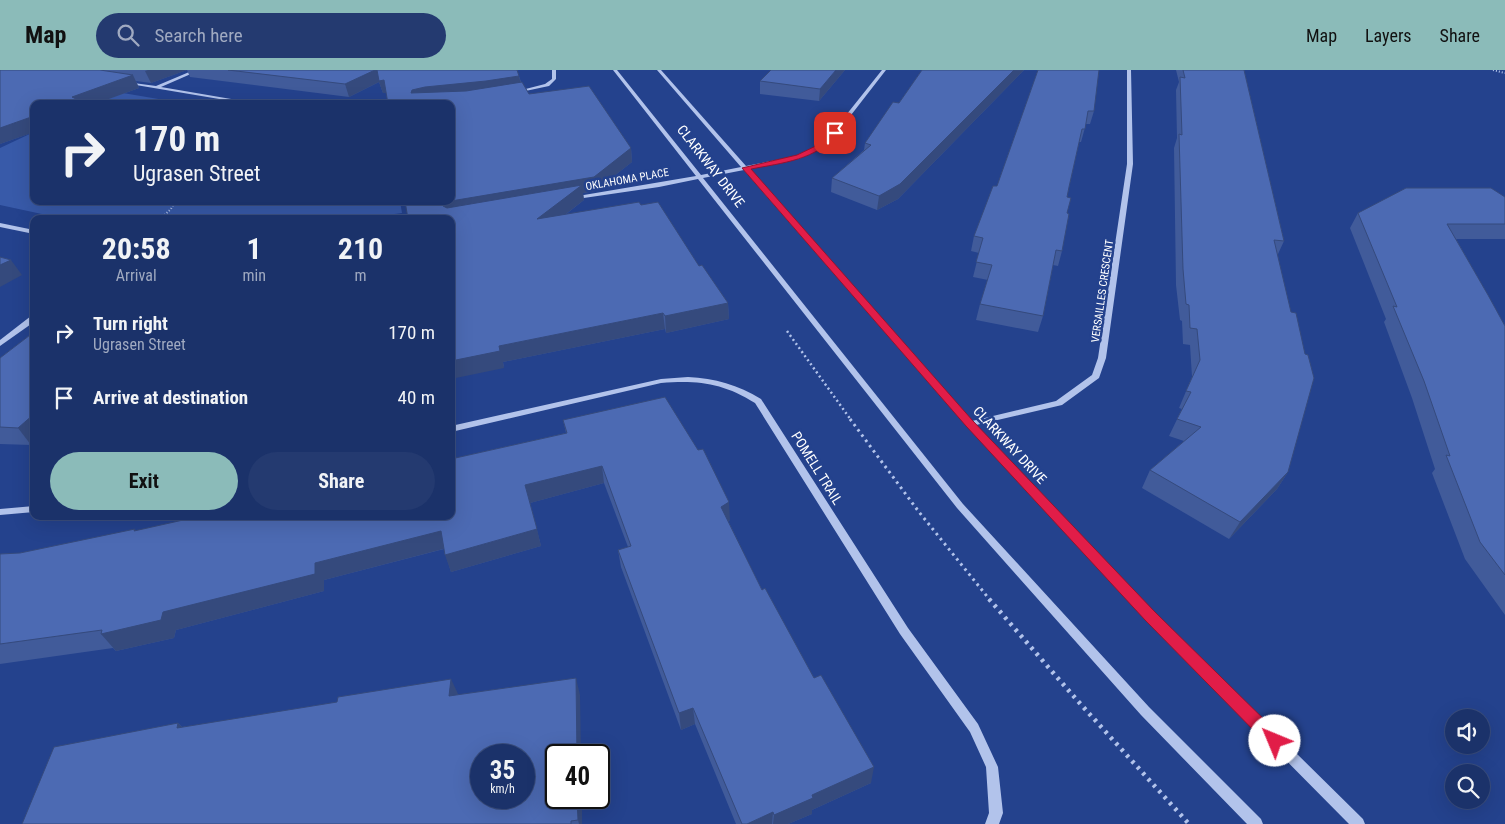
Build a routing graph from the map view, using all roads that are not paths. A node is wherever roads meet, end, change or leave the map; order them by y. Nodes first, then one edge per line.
1 (198, 70) edge
2 (554, 70) edge
3 (615, 70) edge
4 (659, 70) edge
5 (884, 70) edge
6 (1129, 70) edge
7 (121, 82) edge
8 (158, 87) junction
9 (512, 92) edge
10 (235, 100) edge
11 (746, 168) junction
12 (700, 175) junction
13 (562, 201) edge
14 (0, 225) edge
15 (30, 231) edge
16 (30, 321) edge
17 (0, 344) edge
18 (970, 424) junction
19 (455, 428) edge
20 (30, 509) edge
21 (0, 512) edge
22 (992, 824) edge
23 (1256, 824) edge
24 (1358, 824) edge

1 - 8 street
2 - 9 street
3 - 12 street, CLARKWAY DRIVE
4 - 11 street, CLARKWAY DRIVE
5 - 11 street, OKLAHOMA PLACE
6 - 18 street, VERSAILLES CRESCENT
7 - 8 street
8 - 10 street
11 - 12 street, OKLAHOMA PLACE
11 - 18 street, CLARKWAY DRIVE
12 - 13 street, OKLAHOMA PLACE
12 - 23 street, CLARKWAY DRIVE
14 - 15 street
16 - 17 street
18 - 24 street, CLARKWAY DRIVE
19 - 22 street, POMELL TRAIL
20 - 21 street

